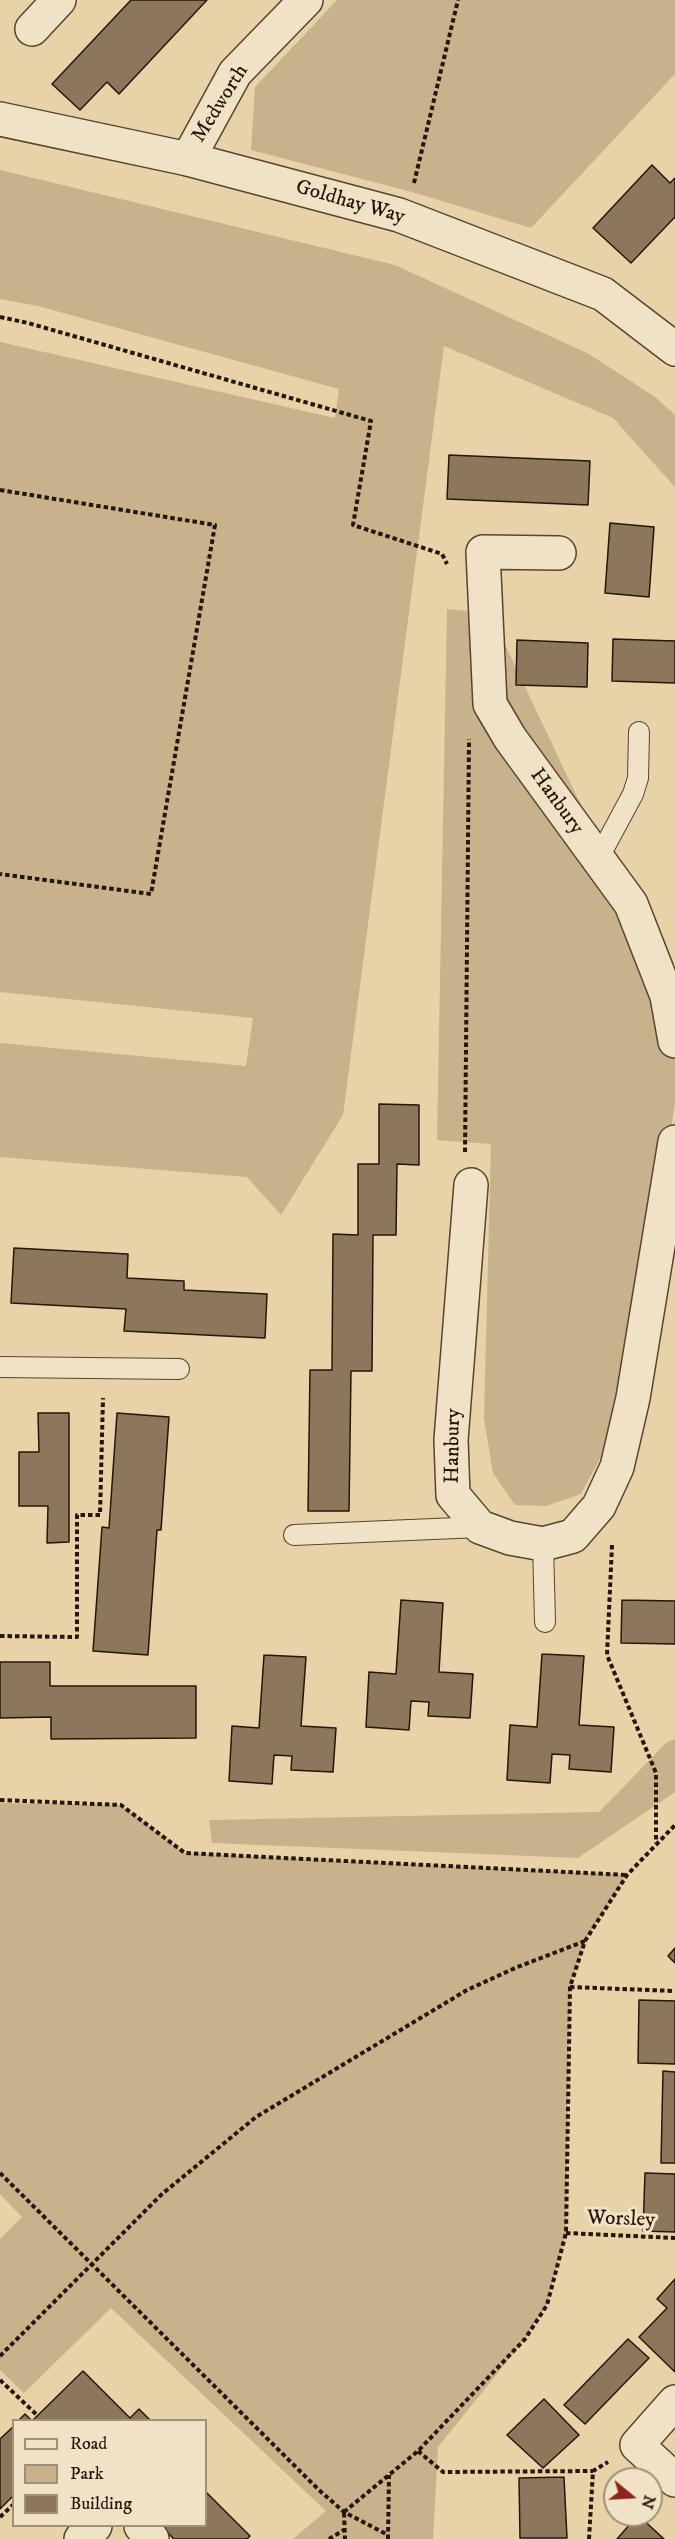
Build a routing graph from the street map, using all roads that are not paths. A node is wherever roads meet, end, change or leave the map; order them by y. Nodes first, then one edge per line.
1 (59, 0) edge
2 (306, 0) edge
3 (32, 29) dead end
4 (0, 119) edge
5 (188, 159) junction
6 (675, 349) edge
7 (559, 553) dead end
8 (639, 732) dead end
9 (598, 859) junction
10 (675, 1041) edge
11 (675, 1142) edge
12 (471, 1185) road end
13 (668, 1228) edge
14 (0, 1366) edge
15 (179, 1369) dead end
16 (480, 1527) junction
17 (294, 1535) dead end
18 (543, 1544) junction
19 (544, 1622) dead end
20 (675, 2402) edge
21 (675, 2480) edge
22 (94, 2527) edge
23 (142, 2527) edge
24 (81, 2539) edge
25 (152, 2539) edge

1 - 3 street
2 - 5 street, Medworth
4 - 5 street, Goldhay Way
5 - 6 street, Goldhay Way
7 - 9 street, Hanbury
8 - 9 lane
9 - 10 street, Hanbury
11 - 13 street, Hanbury
12 - 16 street, Hanbury
13 - 18 street, Hanbury
14 - 15 lane
16 - 17 lane
16 - 18 street, Hanbury
18 - 19 lane
20 - 21 street
22 - 24 street
23 - 25 street

